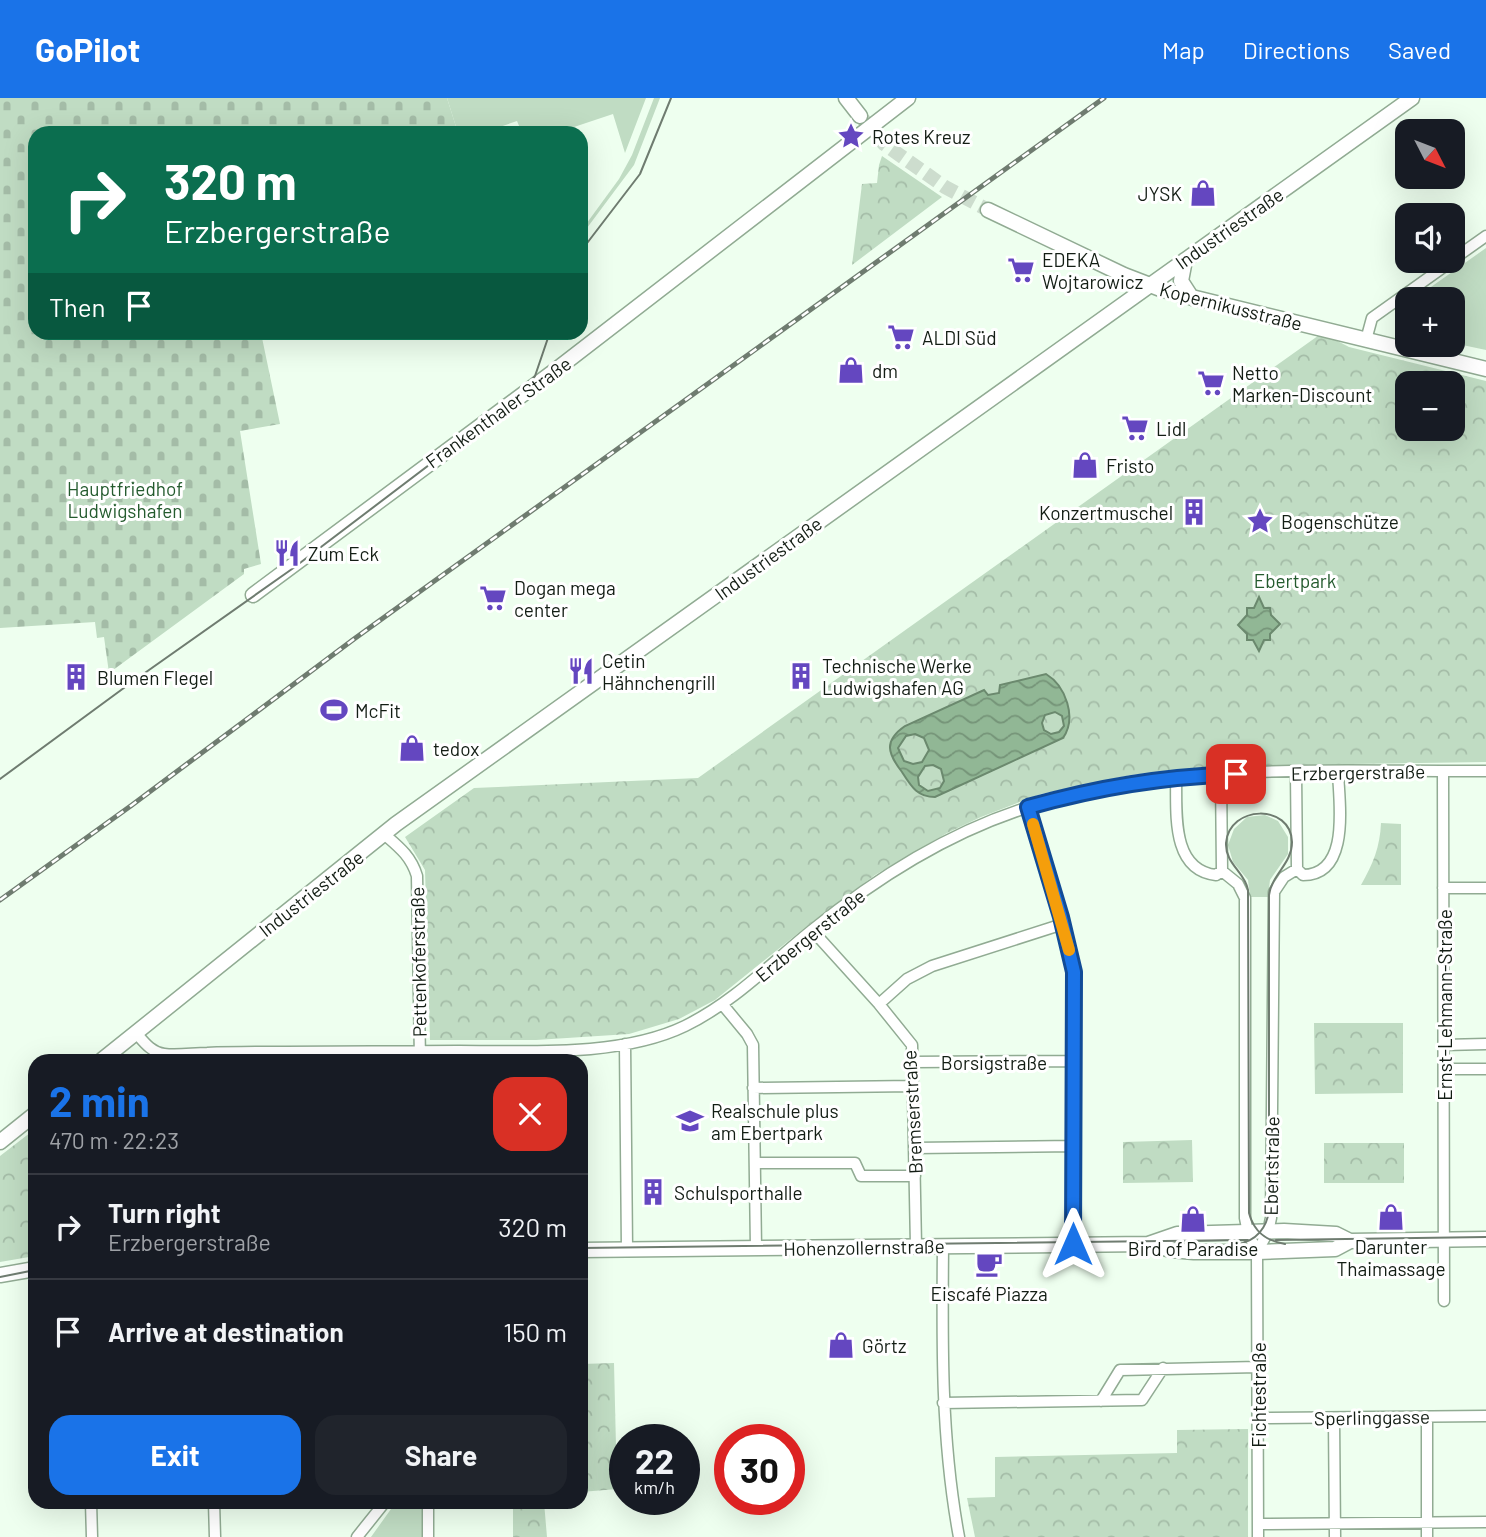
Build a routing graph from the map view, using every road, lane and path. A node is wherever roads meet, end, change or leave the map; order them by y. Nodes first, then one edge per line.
1 (846, 98) edge
2 (908, 98) edge
3 (1412, 98) edge
4 (860, 116) tunnel mouth
5 (988, 210) tunnel mouth
6 (1486, 236) edge
7 (1465, 251) edge
8 (1185, 260) junction
9 (1434, 273) edge
10 (1149, 285) junction
11 (1192, 298) junction
12 (1366, 340) junction
13 (1486, 369) edge
14 (253, 595) dead end
15 (1443, 771) junction
16 (1486, 771) edge
17 (1338, 772) junction
18 (1296, 773) junction
19 (1221, 775) junction
20 (1177, 778) junction
21 (1028, 807) junction
22 (384, 834) junction
23 (1297, 869) junction
24 (1222, 871) junction
25 (1443, 888) junction
26 (1486, 888) edge
27 (1063, 924) junction
28 (812, 930) junction
29 (879, 1004) junction
30 (723, 1005) junction
31 (136, 1033) junction
32 (625, 1044) junction
33 (1486, 1044) edge
34 (1444, 1045) junction
35 (110, 1054) edge
36 (165, 1054) edge
37 (420, 1054) edge
38 (550, 1054) edge
39 (1075, 1061) junction
40 (913, 1062) junction
41 (1444, 1069) junction
42 (1486, 1069) edge
43 (913, 1086) junction
44 (753, 1088) junction
45 (28, 1119) edge
46 (1, 1138) edge
47 (1074, 1146) junction
48 (915, 1148) junction
49 (755, 1163) junction
50 (915, 1176) junction
51 (1268, 1232) junction
52 (1248, 1233) junction
53 (1444, 1239) junction
54 (1486, 1239) edge
55 (1350, 1241) junction
56 (1073, 1244) junction
57 (1148, 1244) junction
58 (916, 1246) junction
59 (943, 1246) junction
60 (756, 1248) junction
61 (588, 1250) edge
62 (626, 1250) junction
63 (1257, 1252) junction
64 (28, 1270) edge
65 (0, 1275) edge
66 (1444, 1301) dead end
67 (1258, 1367) junction
68 (1163, 1368) junction
69 (1101, 1401) junction
70 (943, 1403) junction
71 (1486, 1416) edge
72 (1427, 1417) junction
73 (1258, 1418) junction
74 (1334, 1418) junction
75 (91, 1509) edge
76 (214, 1509) edge
77 (380, 1509) edge
78 (428, 1509) edge
79 (1335, 1522) junction
80 (1486, 1522) edge
81 (1427, 1523) junction
82 (1258, 1524) junction
83 (92, 1537) edge
84 (215, 1537) edge
85 (358, 1537) edge
86 (428, 1537) edge
87 (959, 1537) edge
88 (1258, 1537) edge
89 (1335, 1537) edge
90 (1427, 1537) edge

1 - 4 street
2 - 14 street, Frankenthaler Straße
3 - 8 street, Industriestraße
5 - 10 street, Kopernikusstraße
6 - 7 street
8 - 10 street, Industriestraße
8 - 11 street
9 - 12 street
10 - 11 street, Kopernikusstraße
10 - 22 street, Industriestraße
11 - 12 street, Kopernikusstraße
12 - 13 street, Kopernikusstraße
15 - 16 street, Erzbergerstraße
15 - 17 street, Erzbergerstraße
15 - 25 street, Ernst-Lehmann-Straße
17 - 18 street, Erzbergerstraße
17 - 23 street
18 - 19 street, Erzbergerstraße
18 - 23 street
19 - 20 street, Erzbergerstraße
19 - 24 street
20 - 21 street, Erzbergerstraße
20 - 24 street
21 - 27 street
21 - 28 street, Erzbergerstraße
22 - 31 street, Industriestraße
22 - 37 street, Pettenkoferstraße
23 - 51 street, Ebertstraße
24 - 52 street, Ebertstraße
25 - 26 street
25 - 34 street, Ernst-Lehmann-Straße
27 - 29 street
27 - 39 street
28 - 29 street, Bremserstraße
28 - 30 street, Erzbergerstraße
29 - 40 street, Bremserstraße
30 - 32 street, Erzbergerstraße
30 - 44 street
31 - 35 street, Industriestraße
31 - 36 street, Erzbergerstraße
32 - 38 street, Erzbergerstraße
32 - 62 street
33 - 34 street
34 - 41 street, Ernst-Lehmann-Straße
39 - 40 street, Borsigstraße
39 - 47 street
40 - 43 street, Bremserstraße
41 - 42 street
41 - 53 street, Ernst-Lehmann-Straße
43 - 44 street
43 - 48 street, Bremserstraße
44 - 49 street
45 - 46 street
47 - 48 street
47 - 56 street
48 - 50 street, Bremserstraße
49 - 50 street
49 - 60 street
50 - 58 street, Bremserstraße
51 - 52 street, Hohenzollernstraße
51 - 55 street, Hohenzollernstraße
51 - 63 street, Ebertstraße
52 - 57 street, Hohenzollernstraße
52 - 63 street, Ebertstraße
53 - 54 street, Hohenzollernstraße
53 - 55 street, Hohenzollernstraße
53 - 66 street, Ernst-Lehmann-Straße
55 - 63 street, Hohenzollernstraße
56 - 57 street, Hohenzollernstraße
56 - 59 street, Hohenzollernstraße
57 - 63 street, Hohenzollernstraße
58 - 59 street, Hohenzollernstraße
58 - 60 street, Hohenzollernstraße
59 - 70 street
60 - 62 street, Hohenzollernstraße
61 - 62 street, Hohenzollernstraße
63 - 67 street, Fichtestraße
64 - 65 street
67 - 68 street
67 - 73 street, Fichtestraße
68 - 69 street
68 - 69 street
69 - 70 street
70 - 87 street
71 - 72 street, Sperlinggasse
72 - 74 street, Sperlinggasse
72 - 81 street
73 - 74 street, Sperlinggasse
73 - 82 street, Fichtestraße
74 - 79 street
75 - 83 street
76 - 84 street
77 - 85 street
78 - 86 street
79 - 81 street
79 - 82 street
79 - 89 street
80 - 81 street
81 - 90 street
82 - 88 street, Fichtestraße

